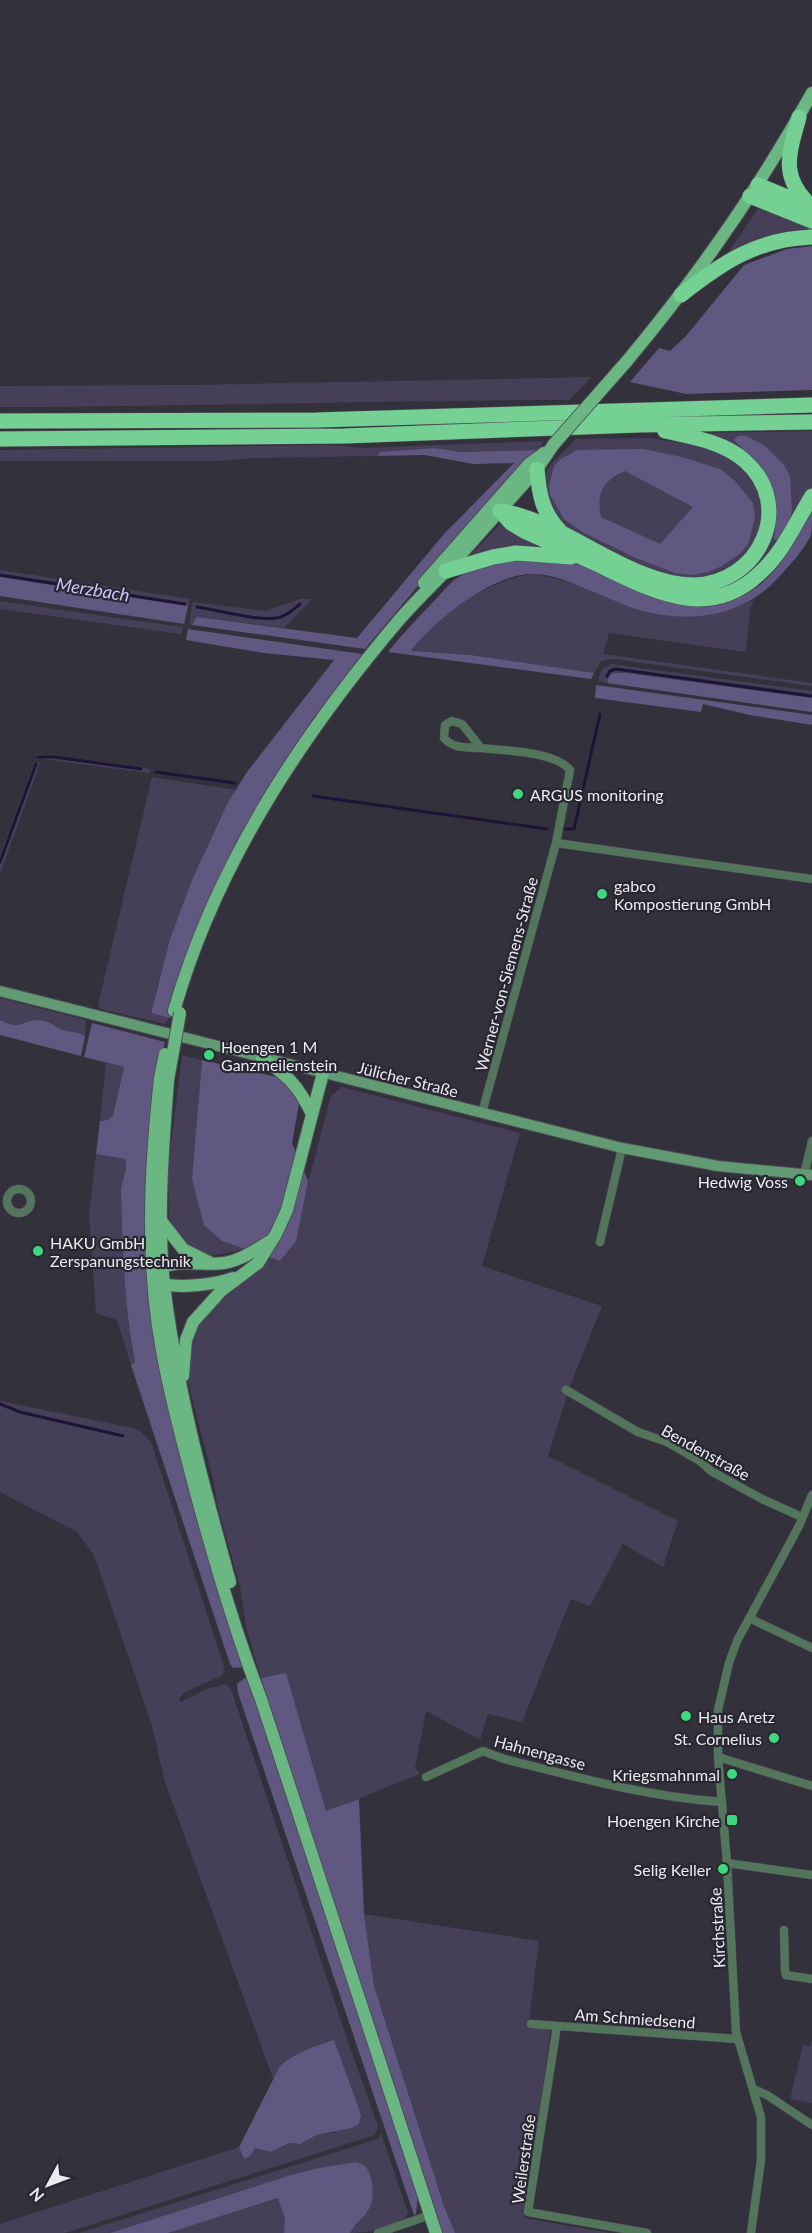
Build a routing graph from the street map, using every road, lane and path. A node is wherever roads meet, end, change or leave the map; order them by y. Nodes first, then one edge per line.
1 (812, 93) edge
2 (799, 117) junction
3 (754, 190) junction
4 (812, 207) edge
5 (812, 221) edge
6 (812, 237) edge
7 (681, 295) junction
8 (812, 405) edge
9 (0, 421) edge
10 (812, 422) edge
11 (638, 425) junction
12 (0, 439) edge
13 (554, 444) junction
14 (537, 469) junction
15 (812, 496) edge
16 (500, 511) junction
17 (564, 535) junction
18 (583, 558) junction
19 (446, 571) junction
20 (400, 619) junction
21 (481, 748) junction
22 (555, 843) junction
23 (812, 879) edge
24 (0, 991) edge
25 (262, 1058) junction
26 (323, 1073) junction
27 (164, 1079) junction
28 (482, 1113) junction
29 (312, 1114) junction
30 (812, 1141) edge
31 (622, 1148) junction
32 (808, 1175) edge
33 (162, 1222) junction
34 (273, 1239) junction
35 (600, 1242) dead end
36 (213, 1263) junction
37 (241, 1275) junction
38 (158, 1276) junction
39 (566, 1390) dead end
40 (183, 1401) junction
41 (812, 1495) edge
42 (802, 1517) junction
43 (749, 1618) junction
44 (244, 1647) junction
45 (812, 1648) edge
46 (718, 1757) junction
47 (426, 1777) dead end
48 (812, 1786) edge
49 (722, 1802) junction
50 (727, 1863) junction
51 (812, 1875) edge
52 (784, 1930) dead end
53 (812, 1979) edge
54 (531, 2024) dead end
55 (557, 2026) junction
56 (737, 2038) junction
57 (753, 2089) junction
58 (812, 2124) edge
59 (430, 2215) junction
60 (378, 2233) edge
61 (436, 2233) edge
62 (647, 2233) edge
63 (751, 2233) edge

1 - 2 main road
2 - 3 main road
2 - 4 highway
3 - 4 highway
3 - 5 highway
3 - 7 main road
6 - 7 highway
7 - 13 main road, bridge
8 - 9 highway
10 - 11 highway
11 - 12 highway
11 - 17 highway
13 - 14 main road
13 - 20 main road
14 - 16 main road
14 - 17 highway
15 - 18 highway
16 - 17 highway
16 - 18 highway
16 - 19 main road
18 - 19 highway
19 - 20 main road
20 - 27 main road, bridge
21 - 21 street, Werner-von-Siemens-Straße
21 - 22 street, Werner-von-Siemens-Straße
22 - 23 street
22 - 28 street, Werner-von-Siemens-Straße
24 - 25 main road, Jülicher Straße
25 - 26 main road, Jülicher Straße
25 - 29 main road
26 - 28 main road, Jülicher Straße
26 - 29 main road
27 - 33 main road
27 - 38 main road
28 - 31 main road, Jülicher Straße
29 - 34 main road
30 - 32 street
31 - 32 main road, Jülicher Straße
31 - 35 street
33 - 36 main road
33 - 38 main road
34 - 36 main road
34 - 37 main road
36 - 38 main road
37 - 38 main road
37 - 40 main road
38 - 40 main road
38 - 44 main road
39 - 42 street, Bendenstraße
40 - 44 main road
41 - 42 street, Kirchstraße
42 - 43 street, Kirchstraße
43 - 45 street
43 - 46 street, Kirchstraße
44 - 59 main road
46 - 48 street
46 - 49 street, Kirchstraße
47 - 49 street, Hahnengasse
49 - 50 street, Kirchstraße
50 - 51 street
50 - 56 street, Kirchstraße
52 - 53 street
54 - 55 street, Am Schmiedsend
55 - 56 street, Am Schmiedsend
55 - 62 street, Weilerstraße
56 - 57 street, Kirchstraße
57 - 58 street
57 - 63 street, Kirchstraße
59 - 60 street
59 - 61 main road

